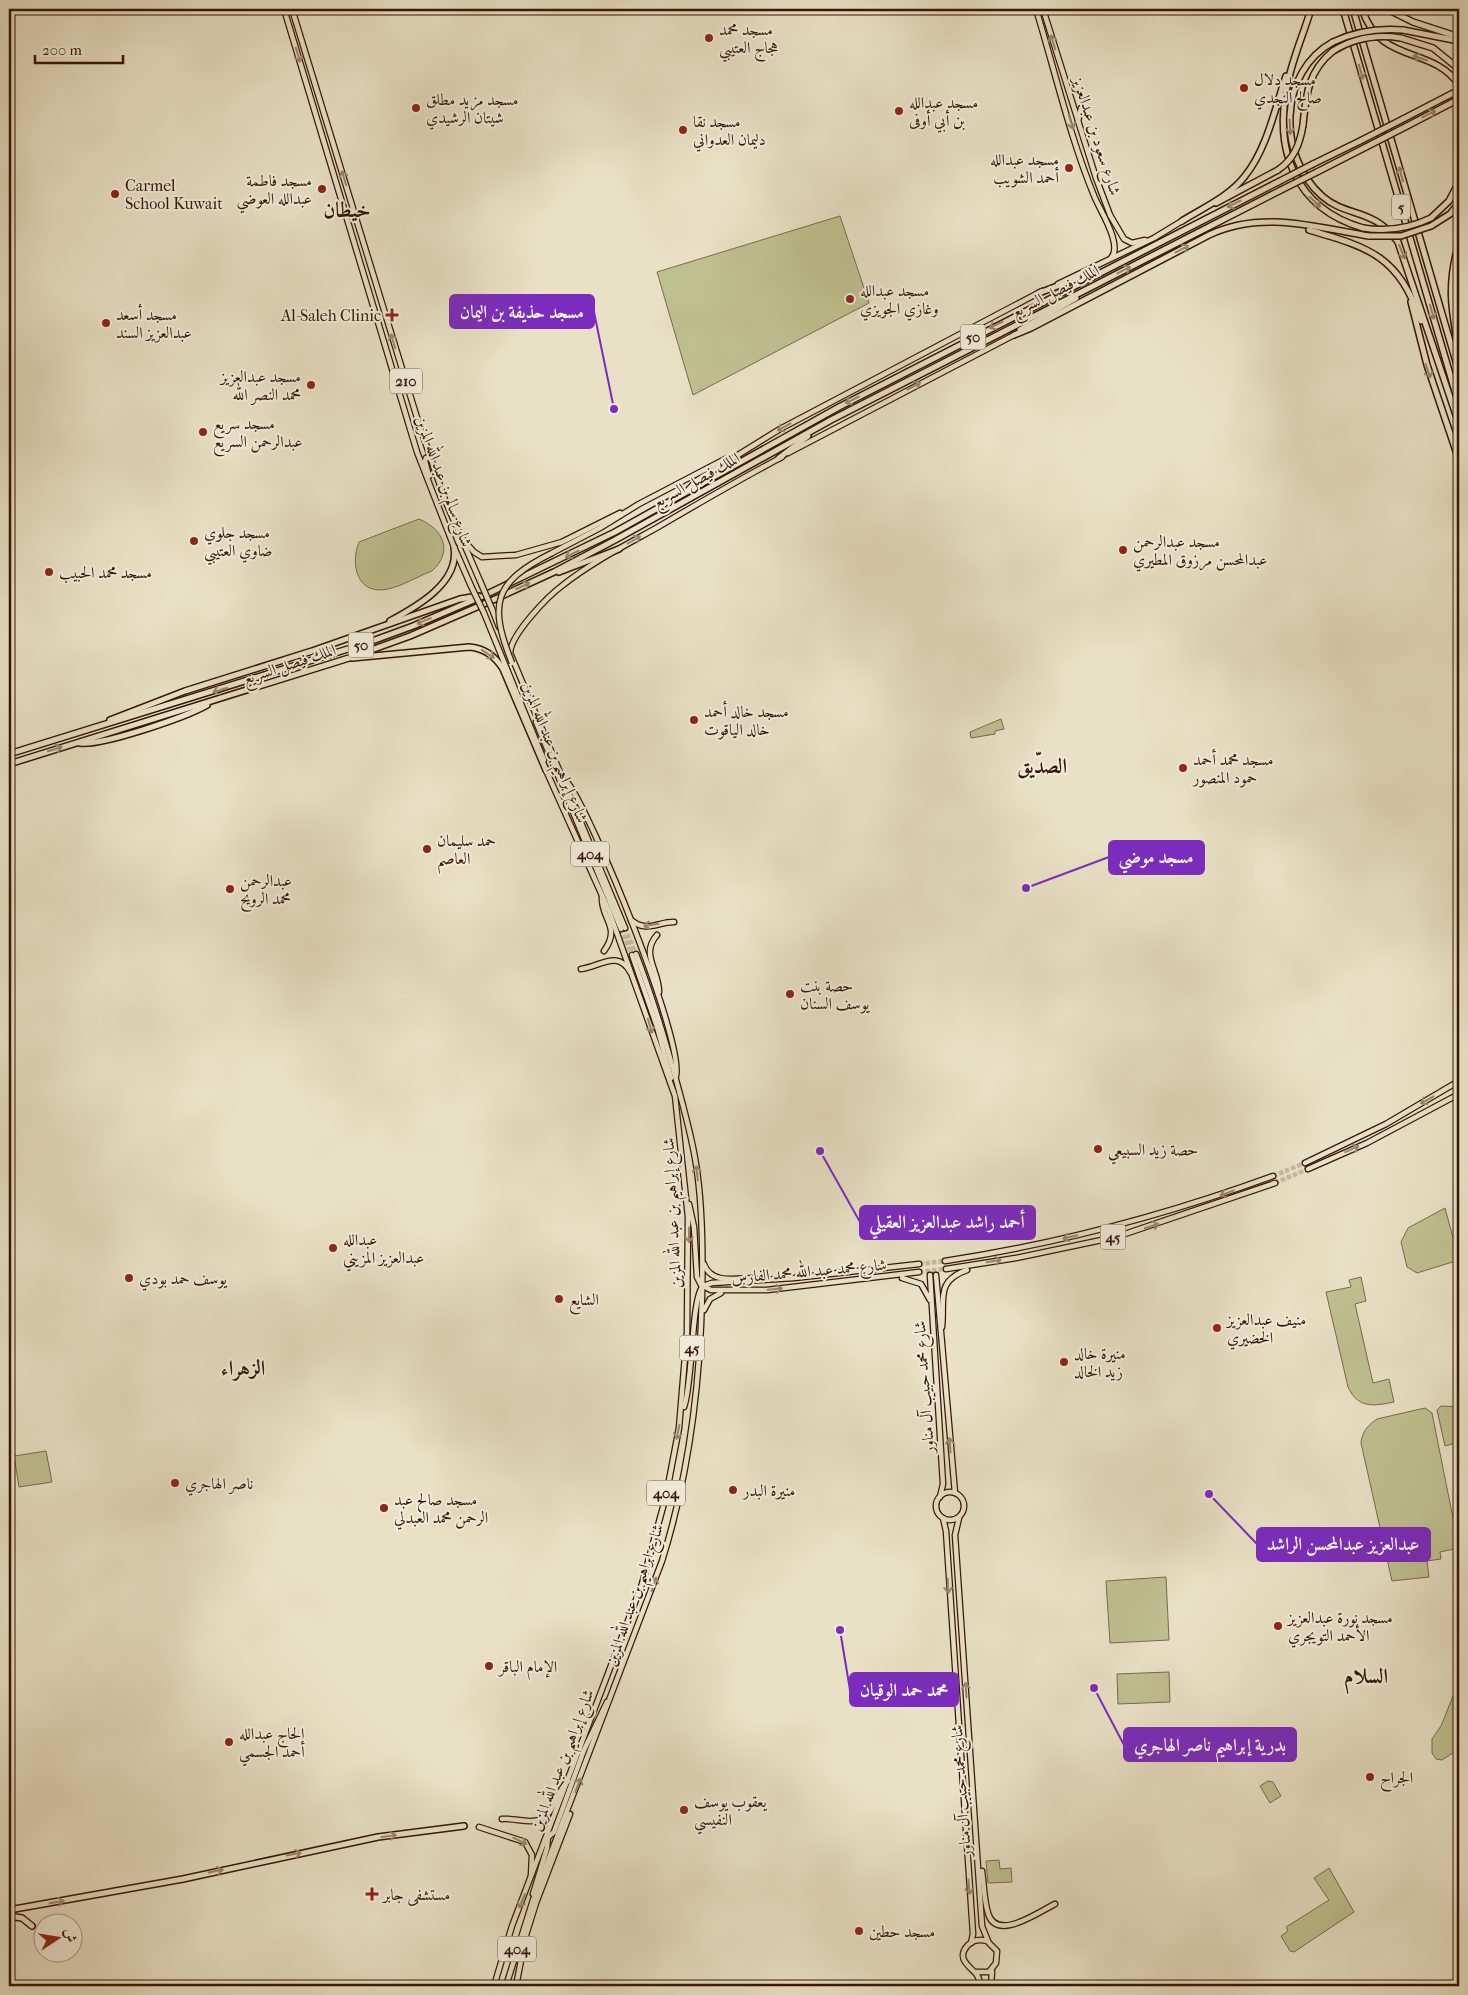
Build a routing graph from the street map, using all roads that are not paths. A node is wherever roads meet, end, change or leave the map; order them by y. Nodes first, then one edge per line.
1 (284, 9) edge
2 (292, 9) edge
3 (1036, 9) edge
4 (1043, 9) edge
5 (1310, 9) edge
6 (1343, 9) edge
7 (1353, 9) edge
8 (1362, 9) edge
9 (1387, 9) edge
10 (297, 24) junction
11 (289, 25) junction
12 (1459, 36) edge
13 (1459, 41) edge
14 (1459, 69) edge
15 (1062, 72) junction
16 (1056, 74) junction
17 (1058, 79) junction
18 (1459, 84) edge
19 (1459, 90) edge
20 (1459, 99) edge
21 (1071, 100) junction
22 (1081, 108) dead end
23 (1078, 122) junction
24 (329, 129) junction
25 (322, 132) junction
26 (332, 138) junction
27 (324, 139) junction
28 (1459, 182) edge
29 (1459, 203) edge
30 (355, 215) junction
31 (1110, 215) junction
32 (347, 217) junction
33 (1104, 218) junction
34 (1182, 221) junction
35 (1282, 222) junction
36 (358, 224) junction
37 (350, 226) junction
38 (1154, 238) junction
39 (1459, 243) edge
40 (1109, 259) junction
41 (1113, 264) junction
42 (1100, 282) junction
43 (1408, 290) junction
44 (1039, 293) junction
45 (379, 295) junction
46 (372, 297) junction
47 (1014, 335) junction
48 (1429, 337) junction
49 (1459, 350) edge
50 (1459, 372) edge
51 (1459, 405) edge
52 (831, 420) junction
53 (1459, 424) edge
54 (742, 451) junction
55 (430, 457) junction
56 (779, 458) junction
57 (1459, 460) edge
58 (429, 484) junction
59 (687, 491) junction
60 (627, 511) junction
61 (460, 536) junction
62 (454, 547) junction
63 (619, 549) junction
64 (554, 572) junction
65 (477, 574) junction
66 (467, 577) junction
67 (480, 581) joint
68 (471, 586) joint
69 (483, 596) junction
70 (370, 632) junction
71 (510, 653) junction
72 (349, 658) junction
73 (94, 728) junction
74 (540, 747) junction
75 (9, 754) edge
76 (9, 764) edge
77 (546, 770) junction
78 (561, 778) junction
79 (603, 894) junction
80 (630, 918) junction
81 (674, 922) dead end
82 (623, 929) tunnel mouth
83 (657, 935) dead end
84 (604, 951) dead end
85 (581, 969) dead end
86 (635, 979) junction
87 (658, 996) junction
88 (675, 1077) junction
89 (1459, 1082) edge
90 (1459, 1094) edge
91 (676, 1096) junction
92 (1305, 1163) tunnel mouth
93 (1308, 1169) tunnel mouth
94 (1272, 1176) tunnel mouth
95 (1275, 1183) tunnel mouth
96 (686, 1196) junction
97 (703, 1256) junction
98 (945, 1261) tunnel mouth
99 (919, 1264) tunnel mouth
100 (946, 1269) tunnel mouth
101 (967, 1270) dead end
102 (920, 1272) tunnel mouth
103 (930, 1275) dead end
104 (936, 1275) dead end
105 (902, 1278) dead end
106 (774, 1279) junction
107 (703, 1286) junction
108 (727, 1291) junction
109 (932, 1304) junction
110 (941, 1336) junction
111 (701, 1343) junction
112 (681, 1410) junction
113 (955, 1493) junction
114 (940, 1497) junction
115 (943, 1518) junction
116 (959, 1518) junction
117 (611, 1698) junction
118 (569, 1780) junction
119 (571, 1803) junction
120 (502, 1819) dead end
121 (464, 1826) dead end
122 (479, 1827) dead end
123 (547, 1838) junction
124 (977, 1847) junction
125 (532, 1878) junction
126 (533, 1900) junction
127 (1055, 1904) dead end
128 (9, 1910) edge
129 (9, 1916) edge
130 (32, 1926) dead end
131 (988, 1941) junction
132 (971, 1942) junction
133 (993, 1968) junction
134 (975, 1972) junction
135 (494, 1986) edge
136 (506, 1986) edge
137 (516, 1986) edge
138 (948, 1986) edge
139 (969, 1986) edge
140 (980, 1986) edge
141 (991, 1986) edge

1 - 11 main road, شارع سالم بن عبد الله المزين / 210
2 - 10 main road, شارع سالم بن عبد الله المزين / 210
3 - 16 main road, شارع سعود بن عبدالعزيز
15 -> 4 main road, شارع سعود بن عبدالعزيز
5 -> 28 highway, bridge
5 - 34 highway
6 -> 51 highway, 5
50 -> 7 highway, 5
18 -> 8 highway
9 - 12 highway
10 - 11 main road
10 - 24 main road, شارع سالم بن عبد الله المزين / 210
11 -> 25 main road, شارع سالم بن عبد الله المزين / 210
13 -> 48 highway, bridge
14 - 34 highway, bridge
15 - 16 main road
15 - 21 main road, شارع سعود بن عبدالعزيز
16 - 17 main road, شارع سعود بن عبدالعزيز
17 - 21 main road
17 -> 33 main road, شارع سعود بن عبدالعزيز
19 -> 41 highway, الملك فيصل السريع / 50, bridge
42 -> 20 highway, الملك فيصل السريع / 50, bridge
21 - 23 main road, شارع سعود بن عبدالعزيز
22 - 23 main road
23 - 31 main road, شارع سعود بن عبدالعزيز
24 - 25 main road
24 - 26 main road, شارع سالم بن عبد الله المزين / 210
25 - 27 main road, شارع سالم بن عبد الله المزين / 210
26 - 27 main road
30 -> 26 main road, شارع سالم بن عبد الله المزين / 210
27 - 32 main road, شارع سالم بن عبد الله المزين / 210
29 - 35 highway, bridge
30 - 32 main road
30 - 36 main road, شارع سالم بن عبد الله المزين / 210
31 - 33 main road
31 - 38 main road, شارع سعود بن عبدالعزيز
32 - 37 main road, شارع سالم بن عبد الله المزين / 210
33 - 40 main road, شارع سعود بن عبدالعزيز
34 - 38 main road, الملك فيصل السريع
35 - 43 highway
47 -> 35 highway
36 - 37 main road
36 - 45 main road, شارع سالم بن عبد الله المزين / 210
37 - 46 main road, شارع سالم بن عبد الله المزين / 210
38 - 40 main road, الملك فيصل السريع
39 - 49 highway
40 - 44 main road, الملك فيصل السريع
41 - 44 highway
41 -> 59 highway, الملك فيصل السريع / 50
42 - 47 highway
42 - 52 highway, الملك فيصل السريع / 50
43 - 48 highway
43 -> 57 highway
44 -> 54 main road, الملك فيصل السريع
45 - 46 main road
55 -> 45 main road, شارع سالم بن عبد الله المزين / 210
46 - 58 main road, شارع سالم بن عبد الله المزين / 210
56 -> 47 main road, الملك فيصل السريع
48 - 53 highway
52 - 56 highway
52 - 64 highway, الملك فيصل السريع / 50
54 - 59 main road, الملك فيصل السريع
54 - 60 main road
55 - 58 main road
55 - 61 main road, شارع سالم بن عبد الله المزين / 210
63 -> 56 main road, الملك فيصل السريع
58 - 62 main road, شارع سالم بن عبد الله المزين / 210
59 -> 69 highway, الملك فيصل السريع / 50
60 - 61 main road
60 - 78 main road, شارع إبراهيم بن عبد الله المزين, bridge
61 - 65 main road, شارع سالم بن عبد الله المزين / 210
62 - 66 main road, شارع سالم بن عبد الله المزين / 210
62 - 70 highway
63 - 64 highway
63 - 71 main road, الملك فيصل السريع
72 -> 64 highway, الملك فيصل السريع / 50
65 - 66 main road
65 - 67 main road, شارع سالم بن عبد الله المزين / 210
66 - 68 main road, شارع سالم بن عبد الله المزين / 210
67 - 71 main road, شارع إبراهيم بن عبد الله المزين, bridge
68 - 74 main road, شارع إبراهيم بن عبد الله المزين / 404, bridge
69 - 70 highway
69 -> 73 highway, الملك فيصل السريع / 50
70 - 73 highway
71 - 78 main road, شارع إبراهيم بن عبد الله المزين
76 -> 72 highway, الملك فيصل السريع / 50
72 -> 77 highway
73 - 75 highway, الملك فيصل السريع / 50
74 - 77 main road, شارع إبراهيم بن عبد الله المزين / 404
74 - 78 main road
77 - 79 main road, شارع إبراهيم بن عبد الله المزين / 404
78 - 80 main road, شارع إبراهيم بن عبد الله المزين
78 - 82 main road, شارع إبراهيم بن عبد الله المزين
79 - 84 main road
79 - 86 main road, شارع إبراهيم بن عبد الله المزين / 404
81 -> 80 main road
80 - 87 main road, شارع إبراهيم بن عبد الله المزين
83 - 87 main road
85 - 86 main road
86 -> 91 main road, شارع إبراهيم بن عبد الله المزين / 404
87 - 88 main road, شارع إبراهيم بن عبد الله المزين
88 - 91 main road, شارع إبراهيم بن عبد الله المزين / 404
97 -> 88 main road, شارع ابراهيم بن عبد الله المزين / 404
89 -> 92 main road
93 -> 90 main road
91 - 96 main road, شارع إبراهيم بن عبد الله المزين / 404
94 -> 98 main road, 45
100 -> 95 main road, 45
96 - 107 main road
96 -> 112 main road, شارع إبراهيم بن عبد الله المزين / 404
97 - 106 main road
97 - 107 main road, شارع ابراهيم بن عبد الله المزين / 404
99 - 106 main road, شارع محمد عبد الله محمد الفارس
101 - 110 main road
108 -> 102 main road, شارع محمد عبد الله محمد الفارس
103 - 109 main road, شارع محمد حبيب آل مناور
104 - 110 main road, شارع محمد حبيب آل مناور
105 - 109 main road
106 - 107 main road, شارع محمد عبد الله محمد الفارس
107 - 108 main road, شارع محمد عبد الله محمد الفارس
107 - 111 main road, شارع ابراهيم بن عبد الله المزين / 404
107 - 112 main road, 45
108 - 111 main road
109 - 114 main road, شارع محمد حبيب آل مناور
113 -> 110 main road, شارع محمد حبيب آل مناور
117 -> 111 main road, شارع ابراهيم بن عبد الله المزين / 404
112 -> 118 main road, شارع إبراهيم بن عبد الله المزين / 404
113 - 114 main road
113 - 116 main road
114 - 115 main road
115 - 116 main road
115 -> 132 main road, شارع محمد حبيب آل مناور
124 -> 116 main road, شارع محمد حبيب آل مناور
119 -> 117 main road, شارع ابراهيم بن عبد الله المزين / 404
117 - 123 main road
118 - 120 main road
118 - 123 main road, شارع إبراهيم بن عبد الله المزين / 404
119 - 126 main road, شارع ابراهيم بن عبد الله المزين / 404
119 - 137 main road
128 -> 121 highway
122 -> 125 main road
123 - 125 main road, شارع إبراهيم بن عبد الله المزين / 404
123 - 126 main road
124 - 127 main road
124 - 131 main road, شارع محمد حبيب آل مناور
125 -> 135 main road, شارع إبراهيم بن عبد الله المزين / 404
126 - 136 main road, شارع ابراهيم بن عبد الله المزين / 404
129 - 130 highway
131 - 132 main road
131 - 133 main road
132 - 134 main road
133 - 134 main road
133 - 141 main road
134 - 140 main road
138 - 139 main road

